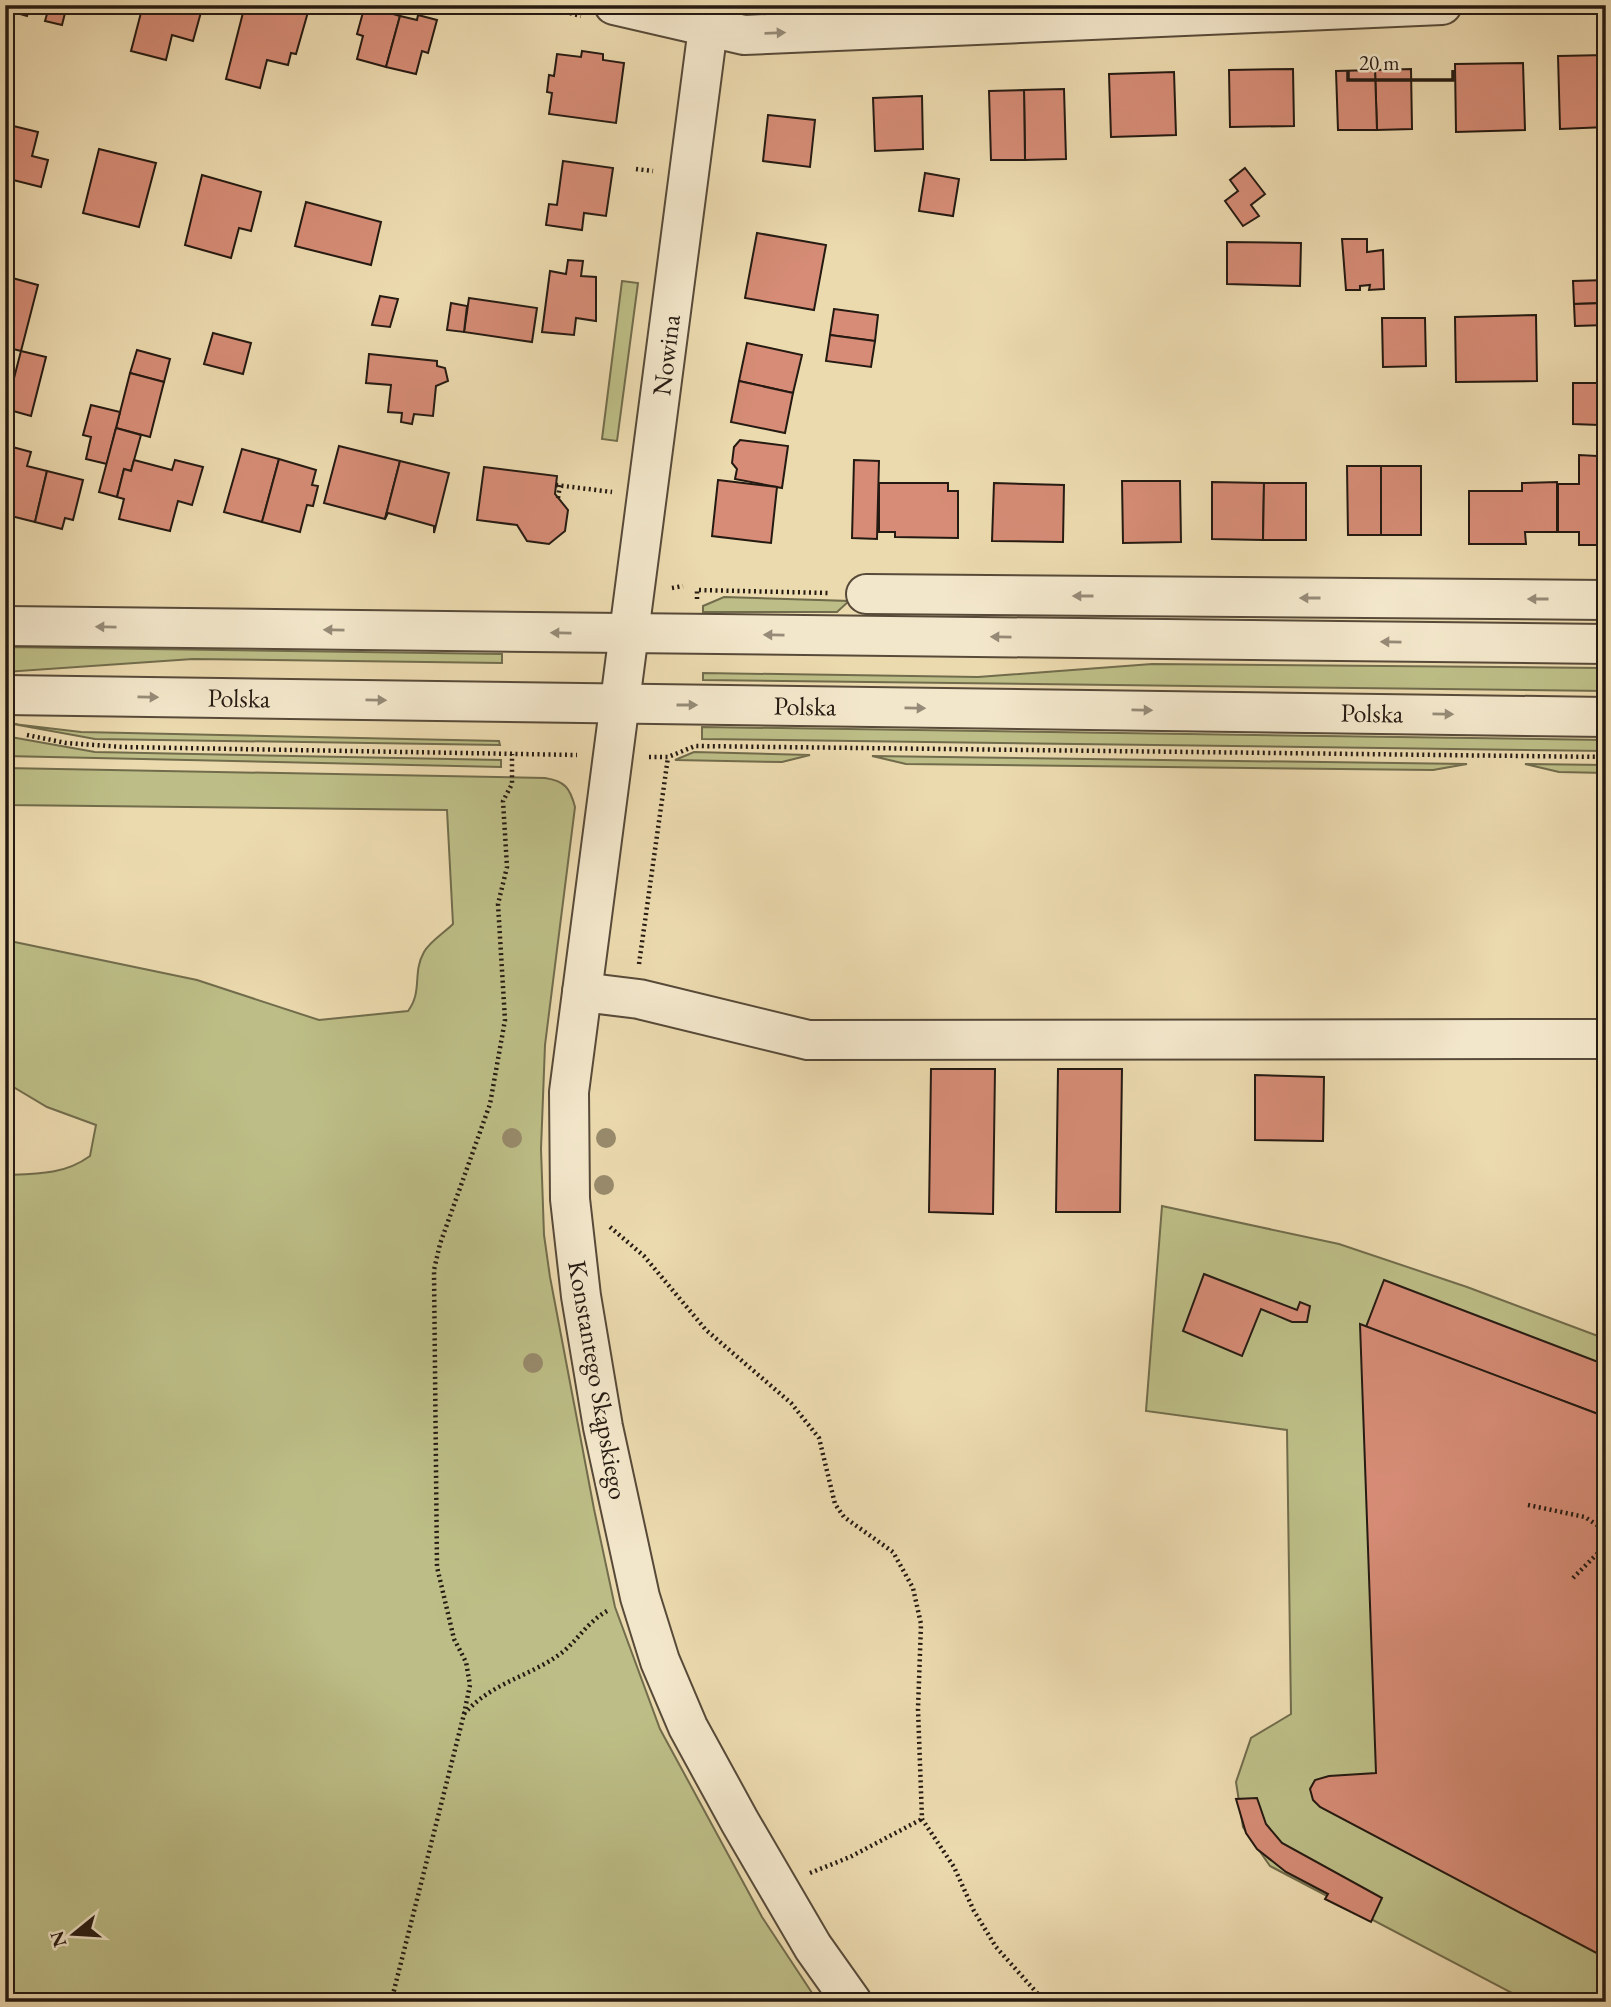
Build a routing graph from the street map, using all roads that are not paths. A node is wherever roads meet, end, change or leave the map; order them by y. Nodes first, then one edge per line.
1 (614, 5) edge
2 (1441, 5) edge
3 (709, 17) edge
4 (1606, 600) edge
5 (5, 626) edge
6 (629, 634) junction
7 (850, 636) junction
8 (1606, 644) edge
9 (5, 695) edge
10 (619, 705) junction
11 (1606, 717) edge
12 (582, 992) junction
13 (1606, 1039) edge
14 (852, 2002) edge

1 - 3 street
3 -> 2 street
3 - 6 street, Nowina
4 -> 7 street
6 -> 5 street
7 -> 6 street
6 - 10 street, Nowina
8 -> 7 street
9 -> 10 street, Polska
10 -> 11 street, Polska
10 - 12 street, Konstantego Skąpskiego
12 - 13 street
12 - 14 street, Konstantego Skąpskiego

